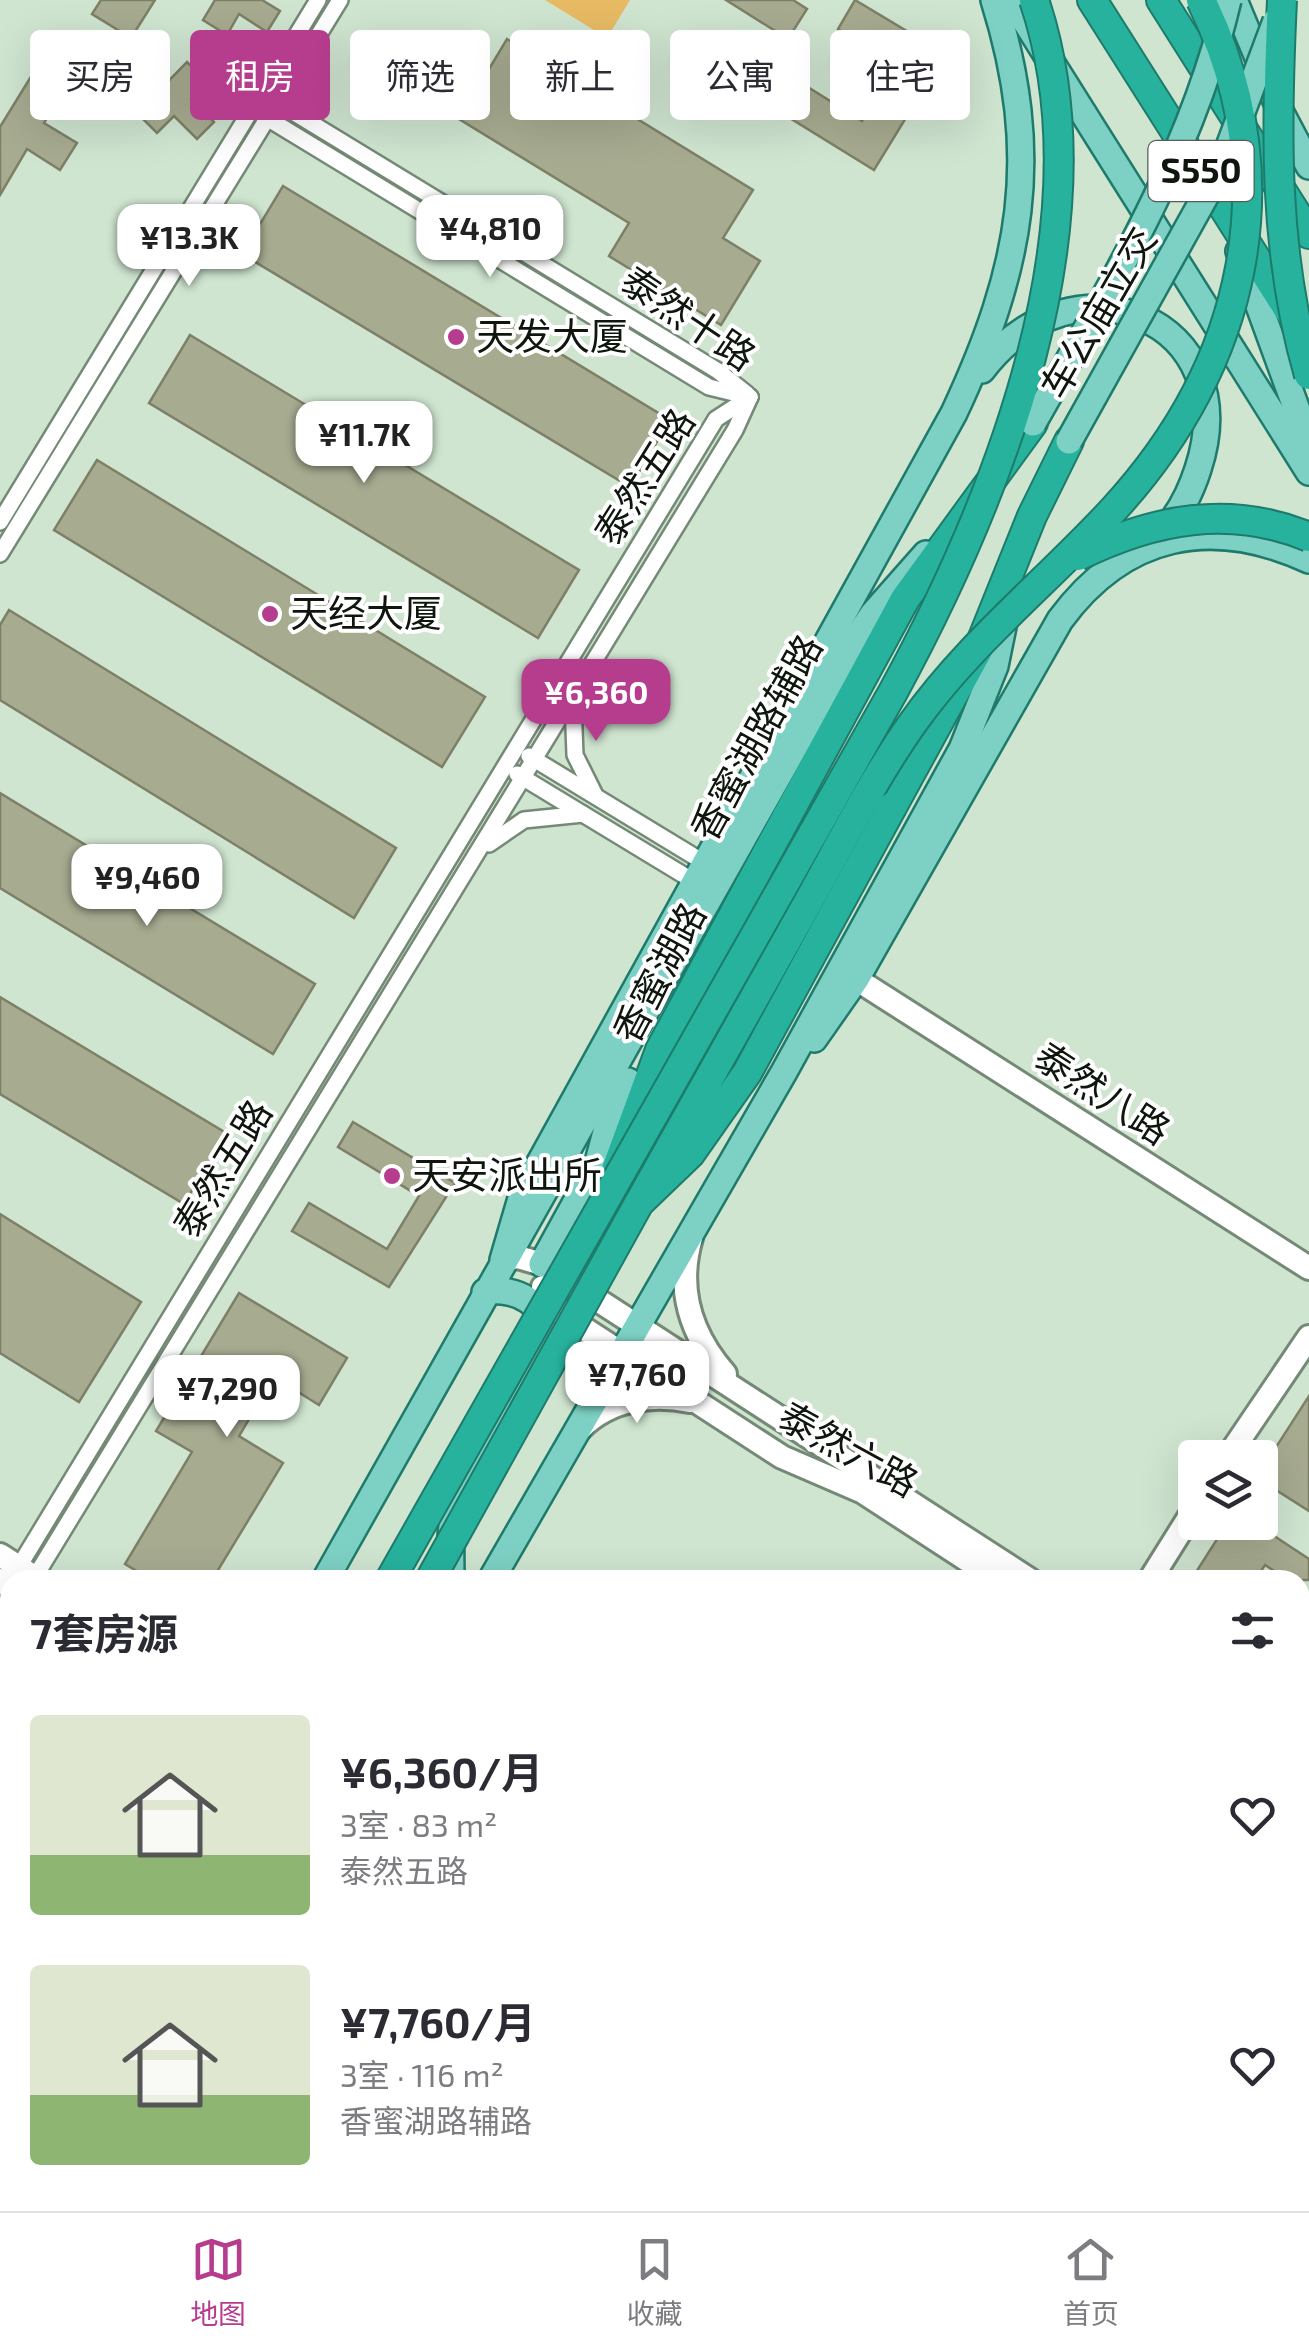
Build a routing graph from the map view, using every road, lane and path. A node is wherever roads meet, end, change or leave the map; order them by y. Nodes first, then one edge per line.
1 (318, 0) edge
2 (340, 0) edge
3 (994, 0) edge
4 (1012, 0) edge
5 (1034, 0) edge
6 (1092, 0) edge
7 (1161, 0) edge
8 (1201, 0) edge
9 (1231, 0) edge
10 (1282, 0) edge
11 (300, 30) edge
12 (321, 30) edge
13 (245, 120) edge
14 (267, 120) edge
15 (271, 120) edge
16 (307, 120) edge
17 (1309, 166) edge
18 (1222, 204) junction
19 (1309, 234) edge
20 (1309, 342) edge
21 (1309, 375) edge
22 (750, 397) junction
23 (954, 413) junction
24 (1033, 423) joint
25 (1069, 441) joint
26 (1309, 443) edge
27 (1309, 472) edge
28 (0, 522) edge
29 (955, 525) junction
30 (1309, 537) edge
31 (1149, 545) junction
32 (1020, 547) junction
33 (0, 554) edge
34 (1309, 560) edge
35 (1056, 570) junction
36 (574, 694) junction
37 (516, 748) junction
38 (535, 760) junction
39 (505, 766) junction
40 (524, 778) junction
41 (596, 797) junction
42 (584, 814) junction
43 (475, 857) junction
44 (700, 872) junction
45 (856, 978) junction
46 (654, 1000) junction
47 (784, 1072) junction
48 (611, 1186) junction
49 (639, 1203) junction
50 (698, 1216) junction
51 (503, 1260) junction
52 (542, 1264) junction
53 (1309, 1268) edge
54 (485, 1292) junction
55 (636, 1324) junction
56 (1309, 1337) edge
57 (620, 1352) junction
58 (750, 1397) junction
59 (699, 1403) junction
60 (572, 1438) junction
61 (1239, 1440) edge
62 (1178, 1535) edge
63 (20, 1570) edge
64 (20, 1570) edge
65 (331, 1570) edge
66 (396, 1570) edge
67 (436, 1570) edge
68 (451, 1570) edge
69 (497, 1570) edge
70 (983, 1570) edge
71 (1015, 1570) edge
72 (1156, 1570) edge

1 - 11 street
2 - 12 street
3 - 23 main road
4 - 27 main road
5 - 48 highway, bridge
6 - 18 highway, S550
7 - 19 highway, S550
8 - 35 highway, bridge
9 - 17 main road
9 - 24 main road, 车公庙立交, bridge
10 - 21 highway, bridge
10 - 25 main road, 车公庙立交, bridge
13 - 28 street
14 - 33 street
15 - 22 street, 泰然十路
16 - 22 street, 泰然十路
18 - 20 highway, S550
18 - 26 main road
22 - 36 street, 泰然五路
22 - 37 street, 泰然五路
23 - 31 main road
23 - 44 main road
24 - 29 highway, 香蜜湖路
25 - 32 highway
29 - 46 main road, 香蜜湖路辅路
29 - 48 highway, 香蜜湖路, bridge
30 - 35 highway, bridge
31 - 34 main road
31 - 45 main road
32 - 47 main road
32 - 49 highway, bridge
35 - 49 highway, bridge
36 - 38 street, 泰然五路
36 - 41 street
37 - 38 street
37 - 39 street, 泰然五路
38 - 40 street, 泰然五路
38 - 41 street
39 - 40 street
39 - 63 street, 泰然五路
40 - 42 street
40 - 43 street, 泰然五路
41 - 44 street
42 - 43 street
42 - 44 street
43 - 64 street, 泰然五路
44 - 51 main road
45 - 47 main road
45 - 53 street, 泰然八路
46 - 51 main road, 香蜜湖路辅路
46 - 52 main road
47 - 50 main road
48 - 66 highway, 香蜜湖路, bridge
49 - 67 highway, bridge
50 - 55 main road
50 - 58 street, 泰然六路
51 - 52 street, 泰然六路
51 - 54 main road, 香蜜湖路辅路
52 - 55 street, 泰然六路
52 - 57 street, 泰然六路
54 - 65 main road, 香蜜湖路辅路
54 - 68 main road
55 - 57 main road
55 - 58 street, 泰然六路
56 - 61 street
57 - 59 street, 泰然六路
57 - 60 main road
58 - 71 street, 泰然六路
59 - 60 street
59 - 70 street, 泰然六路
60 - 69 main road
62 - 72 street

